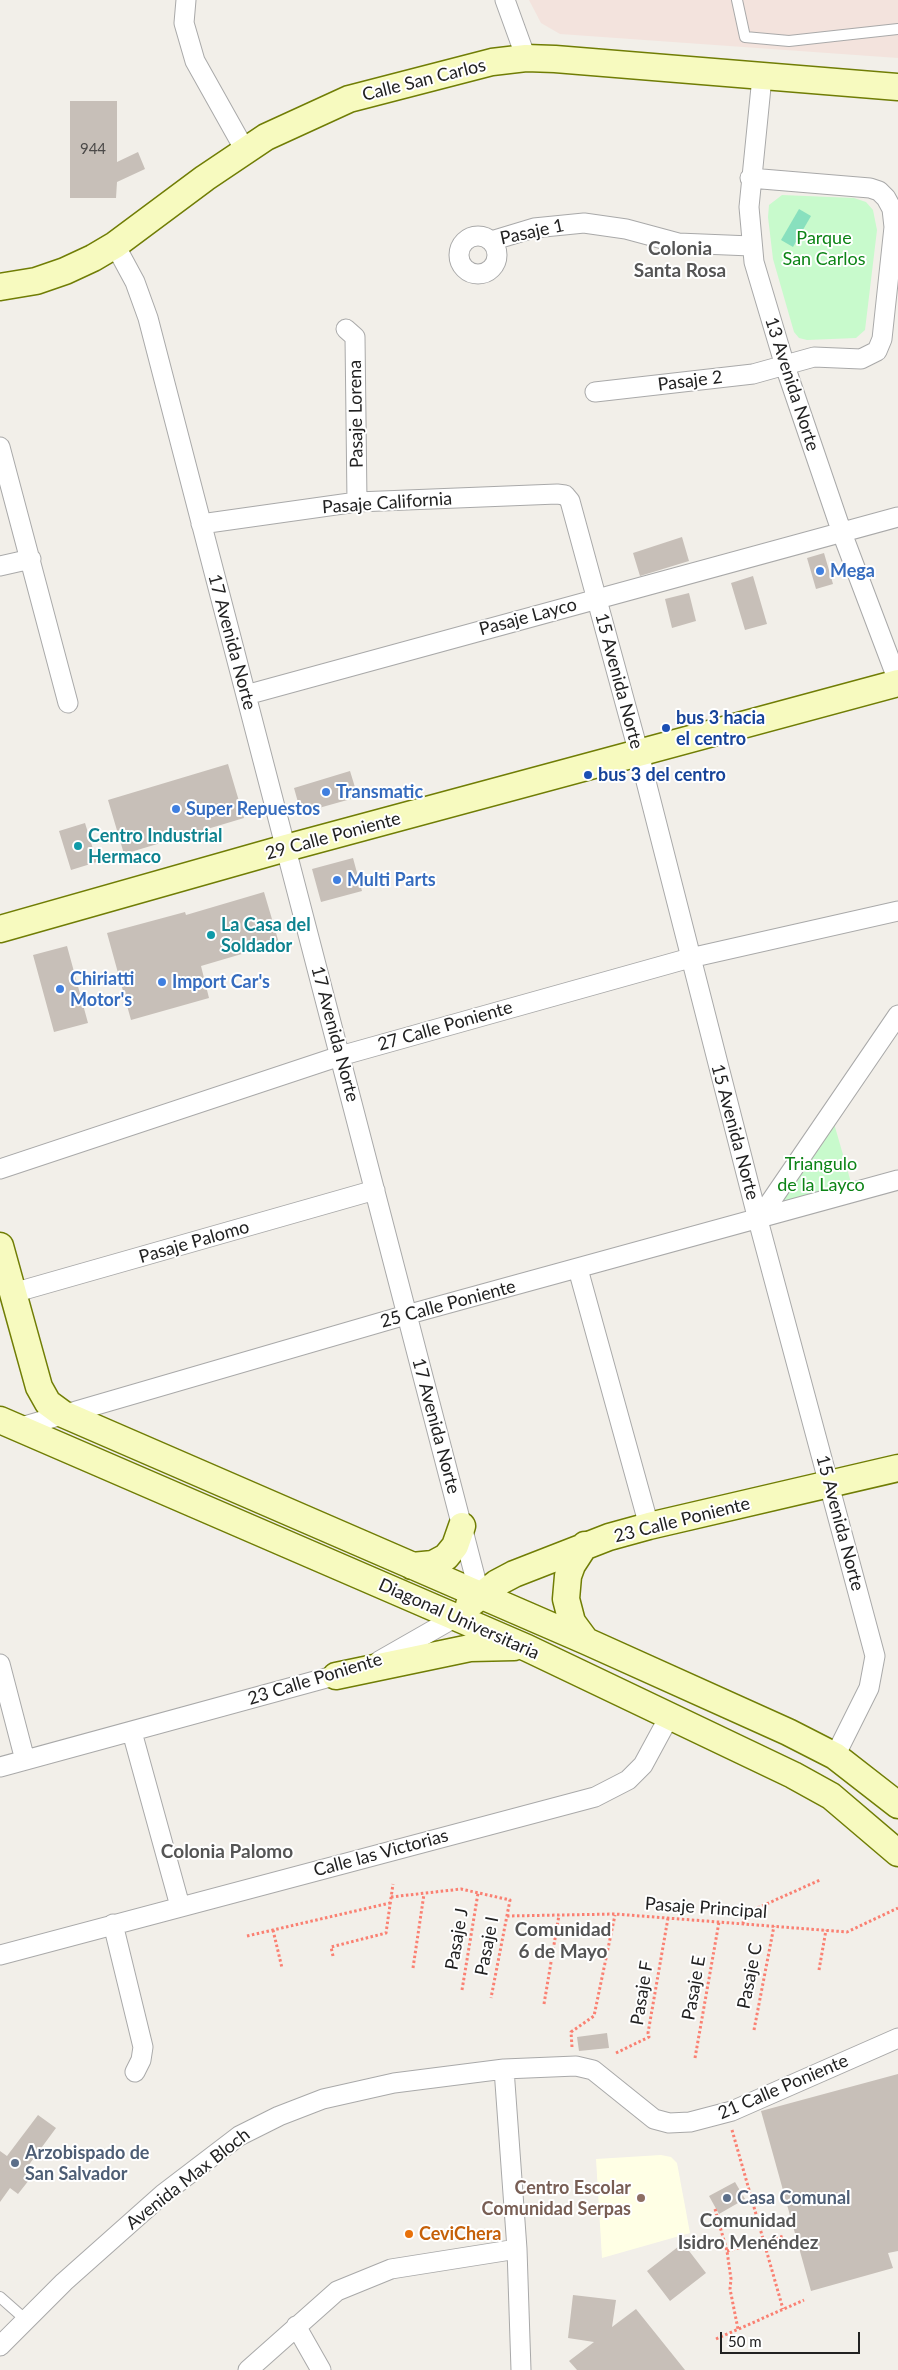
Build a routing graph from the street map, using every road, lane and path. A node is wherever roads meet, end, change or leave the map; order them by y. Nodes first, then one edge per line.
1 (186, 0) edge
2 (505, 0) edge
3 (736, 0) edge
4 (898, 29) edge
5 (526, 58) junction
6 (762, 77) junction
7 (898, 87) edge
8 (246, 152) junction
9 (750, 178) junction
10 (491, 241) dead end
11 (115, 245) junction
12 (751, 246) junction
13 (0, 287) edge
14 (346, 329) dead end
15 (785, 366) junction
16 (595, 392) dead end
17 (0, 447) edge
18 (357, 502) junction
19 (570, 502) joint
20 (898, 517) edge
21 (201, 524) junction
22 (842, 533) junction
23 (31, 559) junction
24 (0, 566) edge
25 (597, 599) junction
26 (898, 682) edge
27 (246, 695) junction
28 (68, 703) dead end
29 (639, 754) junction
30 (286, 848) junction
31 (898, 911) edge
32 (0, 929) edge
33 (690, 958) junction
34 (898, 1015) edge
35 (340, 1056) junction
36 (0, 1169) edge
37 (898, 1180) edge
38 (375, 1190) junction
39 (758, 1220) junction
40 (0, 1246) edge
41 (578, 1268) junction
42 (13, 1293) junction
43 (406, 1315) junction
44 (63, 1414) junction
45 (6, 1427) edge
46 (898, 1468) edge
47 (830, 1485) junction
48 (462, 1526) junction
49 (648, 1526) junction
50 (585, 1546) junction
51 (412, 1566) junction
52 (480, 1596) junction
53 (456, 1617) junction
54 (586, 1641) junction
55 (527, 1648) junction
56 (0, 1664) edge
57 (336, 1676) junction
58 (669, 1717) junction
59 (132, 1732) junction
60 (835, 1756) junction
61 (25, 1760) junction
62 (0, 1767) edge
63 (898, 1805) edge
64 (898, 1852) edge
65 (820, 1880) dead end
66 (393, 1884) dead end
67 (478, 1893) junction
68 (424, 1894) junction
69 (391, 1897) junction
70 (390, 1903) junction
71 (180, 1906) junction
72 (898, 1908) edge
73 (615, 1914) junction
74 (559, 1915) junction
75 (507, 1916) junction
76 (668, 1918) junction
77 (719, 1922) junction
78 (113, 1924) junction
79 (742, 1924) junction
80 (774, 1926) junction
81 (272, 1930) junction
82 (826, 1930) junction
83 (247, 1936) dead end
84 (0, 1955) edge
85 (333, 1956) dead end
86 (282, 1968) dead end
87 (413, 1968) dead end
88 (819, 1970) dead end
89 (462, 1990) dead end
90 (491, 1998) dead end
91 (544, 2004) dead end
92 (754, 2030) dead end
93 (898, 2038) edge
94 (572, 2047) dead end
95 (616, 2053) dead end
96 (695, 2058) dead end
97 (504, 2069) junction
98 (135, 2072) dead end
99 (732, 2130) dead end
100 (715, 2209) dead end
101 (784, 2236) dead end
102 (764, 2242) junction
103 (517, 2249) junction
104 (727, 2251) junction
105 (0, 2297) edge
106 (804, 2300) dead end
107 (783, 2309) junction
108 (26, 2320) junction
109 (296, 2326) junction
110 (738, 2329) junction
111 (716, 2338) dead end
112 (0, 2346) edge
113 (248, 2370) edge
114 (321, 2370) edge
115 (521, 2370) edge

1 - 8 street
2 - 5 street
3 - 4 lane
5 - 6 main road, Calle San Carlos
5 - 8 main road, Calle San Carlos
6 - 7 main road, Calle San Carlos
6 - 9 street, 13 Avenida Norte
8 - 11 main road, Calle San Carlos
9 - 12 street, 13 Avenida Norte
9 - 15 street, Pasaje 2
10 - 12 street, Pasaje 1
11 - 13 main road, Calle San Carlos
11 - 21 street, 17 Avenida Norte
12 - 15 street, 13 Avenida Norte
14 - 18 street, Pasaje Lorena
15 - 16 street, Pasaje 2
15 - 22 street, 13 Avenida Norte
17 - 23 street
18 - 19 street, Pasaje California
18 - 21 street, Pasaje California
19 - 25 street, 15 Avenida Norte
20 - 22 street, Pasaje Layco
21 - 27 street, 17 Avenida Norte
22 - 25 street, Pasaje Layco
22 - 26 street, 13 Avenida Norte
23 - 24 street
23 - 28 street
25 - 27 street, Pasaje Layco
25 - 29 street, 15 Avenida Norte
26 - 29 main road, 29 Calle Poniente
27 - 30 street, 17 Avenida Norte
29 - 30 main road, 29 Calle Poniente
29 - 33 street, 15 Avenida Norte
30 - 32 main road, 29 Calle Poniente
30 - 35 street, 17 Avenida Norte
31 - 33 street, 27 Calle Poniente
33 - 35 street, 27 Calle Poniente
33 - 39 street, 15 Avenida Norte
34 - 39 street
35 - 36 street, 27 Calle Poniente
35 - 38 street, 17 Avenida Norte
37 - 39 street, 25 Calle Poniente
38 - 42 street, Pasaje Palomo
38 - 43 street, 17 Avenida Norte
39 - 41 street, 25 Calle Poniente
39 - 47 street, 15 Avenida Norte
40 - 42 main road, Diagonal Universitaria
41 - 43 street, 25 Calle Poniente
41 - 49 street
42 - 44 main road, Diagonal Universitaria
43 - 44 street, 25 Calle Poniente
43 - 48 street, 17 Avenida Norte
44 - 45 street, 25 Calle Poniente
44 - 51 main road, Diagonal Universitaria
45 - 53 main road, Diagonal Universitaria
46 - 47 main road, 23 Calle Poniente
47 - 49 main road, 23 Calle Poniente
47 - 60 street, 15 Avenida Norte
48 - 51 main road
48 - 52 street, 17 Avenida Norte
49 - 50 main road, 23 Calle Poniente
50 - 52 main road, 23 Calle Poniente
50 - 54 main road
51 - 52 main road, Diagonal Universitaria
52 - 53 main road, 23 Calle Poniente
52 - 54 main road, Diagonal Universitaria
53 - 55 main road, Diagonal Universitaria
53 - 57 street, 23 Calle Poniente
54 - 60 main road, Diagonal Universitaria
55 - 57 main road
55 - 58 main road, Diagonal Universitaria
56 - 61 street
57 - 59 street, 23 Calle Poniente
58 - 64 main road, Diagonal Universitaria
58 - 71 street, Calle las Victorias
59 - 61 street, 23 Calle Poniente
59 - 71 street
60 - 63 main road, Diagonal Universitaria
61 - 62 street, 23 Calle Poniente
65 - 79 path
66 - 69 path
67 - 68 path
67 - 75 path, Pasaje I
67 - 89 path, Pasaje J
68 - 69 path
68 - 87 path
69 - 70 path
70 - 81 path
70 - 85 path
71 - 78 street, Calle las Victorias
72 - 82 path, Pasaje Principal
73 - 74 path, Pasaje Principal
73 - 76 path, Pasaje Principal
73 - 94 path
74 - 75 path, Pasaje Principal
74 - 91 path
75 - 90 path, Pasaje I
76 - 77 path, Pasaje Principal
76 - 95 path, Pasaje F
77 - 79 path, Pasaje Principal
77 - 96 path, Pasaje E
78 - 84 street, Calle las Victorias
78 - 98 street
79 - 80 path, Pasaje Principal
80 - 82 path, Pasaje Principal
80 - 92 path, Pasaje C
81 - 83 path
81 - 86 path
82 - 88 path
93 - 97 street, 21 Calle Poniente
97 - 103 street
97 - 108 street, Avenida Max Bloch
99 - 102 path
100 - 104 path
101 - 102 path
102 - 104 path
102 - 107 path
103 - 109 street
103 - 115 street
104 - 110 path
105 - 108 lane
106 - 107 path
107 - 110 path
108 - 112 street, Avenida Max Bloch
109 - 113 street
109 - 114 street
110 - 111 path

